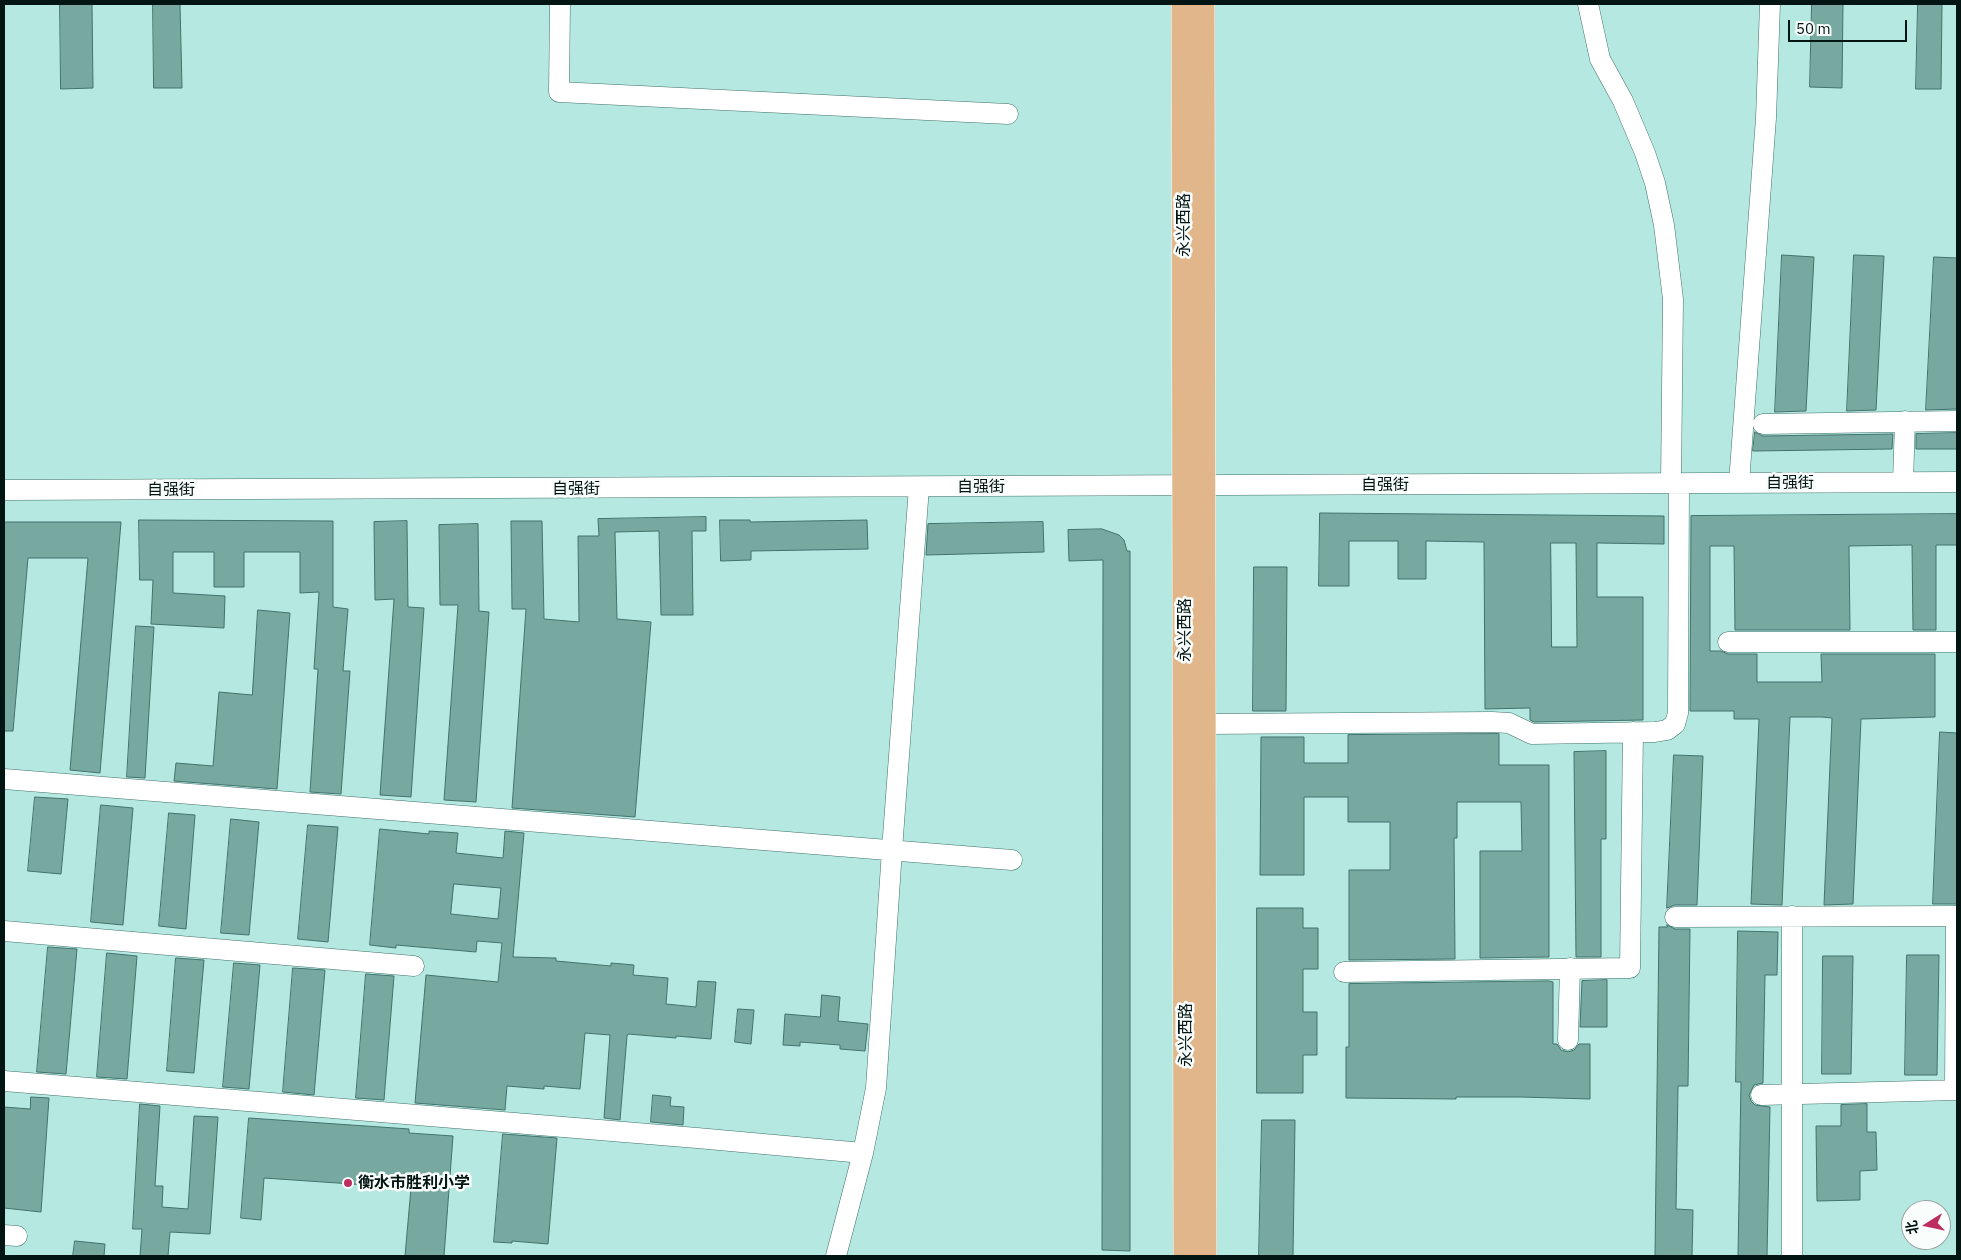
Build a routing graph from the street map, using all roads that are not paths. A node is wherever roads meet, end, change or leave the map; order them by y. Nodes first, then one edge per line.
1 (560, 4) edge
2 (1184, 4) edge
3 (1202, 4) edge
4 (1588, 4) edge
5 (1770, 4) edge
6 (1008, 114) dead end
7 (1905, 421) junction
8 (1957, 421) edge
9 (1763, 424) dead end
10 (1902, 482) junction
11 (1957, 482) edge
12 (1675, 483) junction
13 (1739, 483) junction
14 (1194, 486) junction
15 (919, 487) junction
16 (4, 490) edge
17 (1728, 642) dead end
18 (1957, 642) edge
19 (1204, 724) junction
20 (1633, 732) junction
21 (4, 779) edge
22 (892, 850) junction
23 (1012, 860) dead end
24 (1792, 916) junction
25 (1956, 916) edge
26 (1675, 917) dead end
27 (4, 930) edge
28 (414, 966) dead end
29 (1570, 968) junction
30 (1344, 972) dead end
31 (1568, 1040) dead end
32 (4, 1081) edge
33 (1956, 1090) edge
34 (1792, 1094) junction
35 (1761, 1095) dead end
36 (863, 1154) junction
37 (836, 1256) edge
38 (1186, 1256) edge
39 (1204, 1256) edge
40 (1792, 1256) edge

1 - 6 street
2 - 14 main road, 永兴西路
3 - 14 main road, 永兴西路
4 - 12 street
5 - 13 street
7 - 8 street
7 - 9 street
7 - 10 street
10 - 11 street, 自强街
10 - 13 street, 自强街
12 - 13 street, 自强街
12 - 14 street, 自强街
12 - 20 street
14 - 15 street, 自强街
14 - 19 main road, 永兴西路
14 - 38 main road, 永兴西路
15 - 16 street, 自强街
15 - 22 street
17 - 18 street
19 - 20 street
19 - 39 main road, 永兴西路
20 - 29 street
21 - 22 street
22 - 23 street
22 - 36 street
24 - 25 street
24 - 26 street
24 - 34 street
25 - 33 street
27 - 28 street
29 - 30 street
29 - 31 street
32 - 36 street
33 - 34 street
34 - 35 street
34 - 40 street
36 - 37 street

